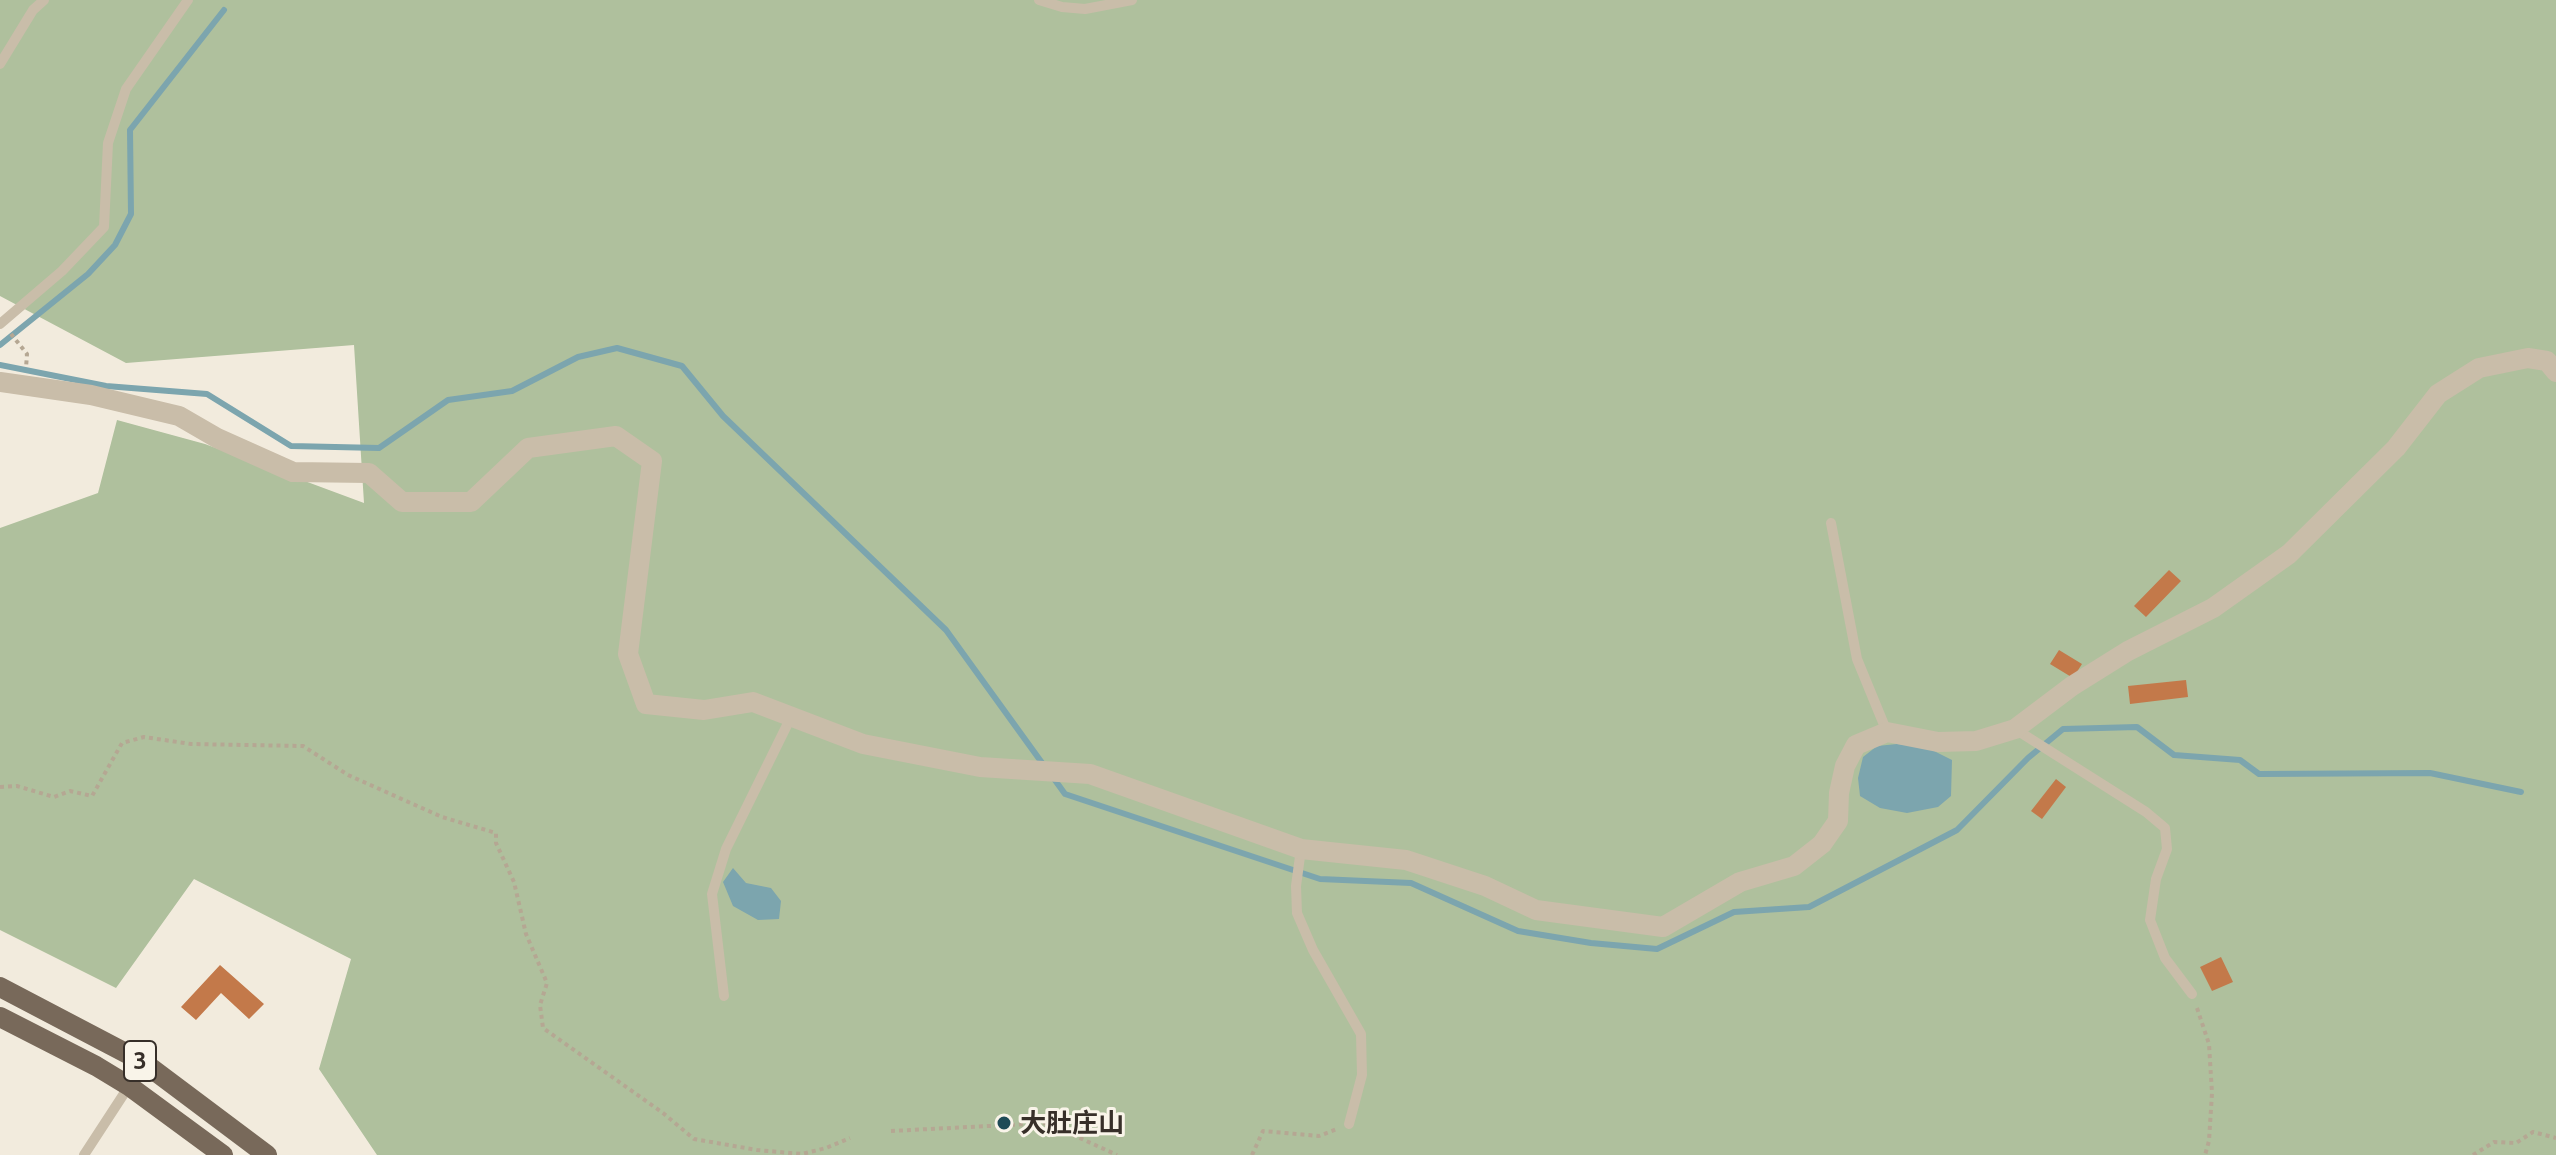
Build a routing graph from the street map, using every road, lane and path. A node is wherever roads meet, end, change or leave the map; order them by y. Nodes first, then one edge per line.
1 (44, 0) edge
2 (176, 0) edge
3 (188, 0) edge
4 (1039, 0) edge
5 (1132, 0) edge
6 (177, 17) junction
7 (0, 64) edge
8 (1, 324) edge
9 (2556, 372) edge
10 (0, 382) edge
11 (25, 385) junction
12 (1831, 523) dead end
13 (792, 715) junction
14 (1887, 732) junction
15 (2022, 734) junction
16 (0, 787) edge
17 (1301, 849) junction
18 (0, 987) edge
19 (2192, 994) joint
20 (724, 996) dead end
21 (0, 1017) edge
22 (129, 1086) junction
23 (1349, 1124) joint
24 (891, 1131) dead end
25 (850, 1138) dead end
26 (2556, 1138) edge
27 (84, 1155) edge
28 (223, 1155) edge
29 (266, 1155) edge
30 (1117, 1155) edge
31 (1252, 1155) edge
32 (2205, 1155) edge
33 (2473, 1155) edge

1 - 7 lane
2 - 6 lane
3 - 6 lane
4 - 5 lane
6 - 8 lane
8 - 11 path
9 - 15 street
10 - 11 street
11 - 13 street
12 - 14 lane
13 - 17 street
13 - 20 lane
14 - 15 street
14 - 17 street
15 - 19 lane
16 - 25 path
17 - 23 lane
18 - 29 main road, 3
19 - 32 path
21 - 22 main road, 3
22 - 27 lane
22 - 28 main road, 3
23 - 31 path
24 - 30 path
26 - 33 path

